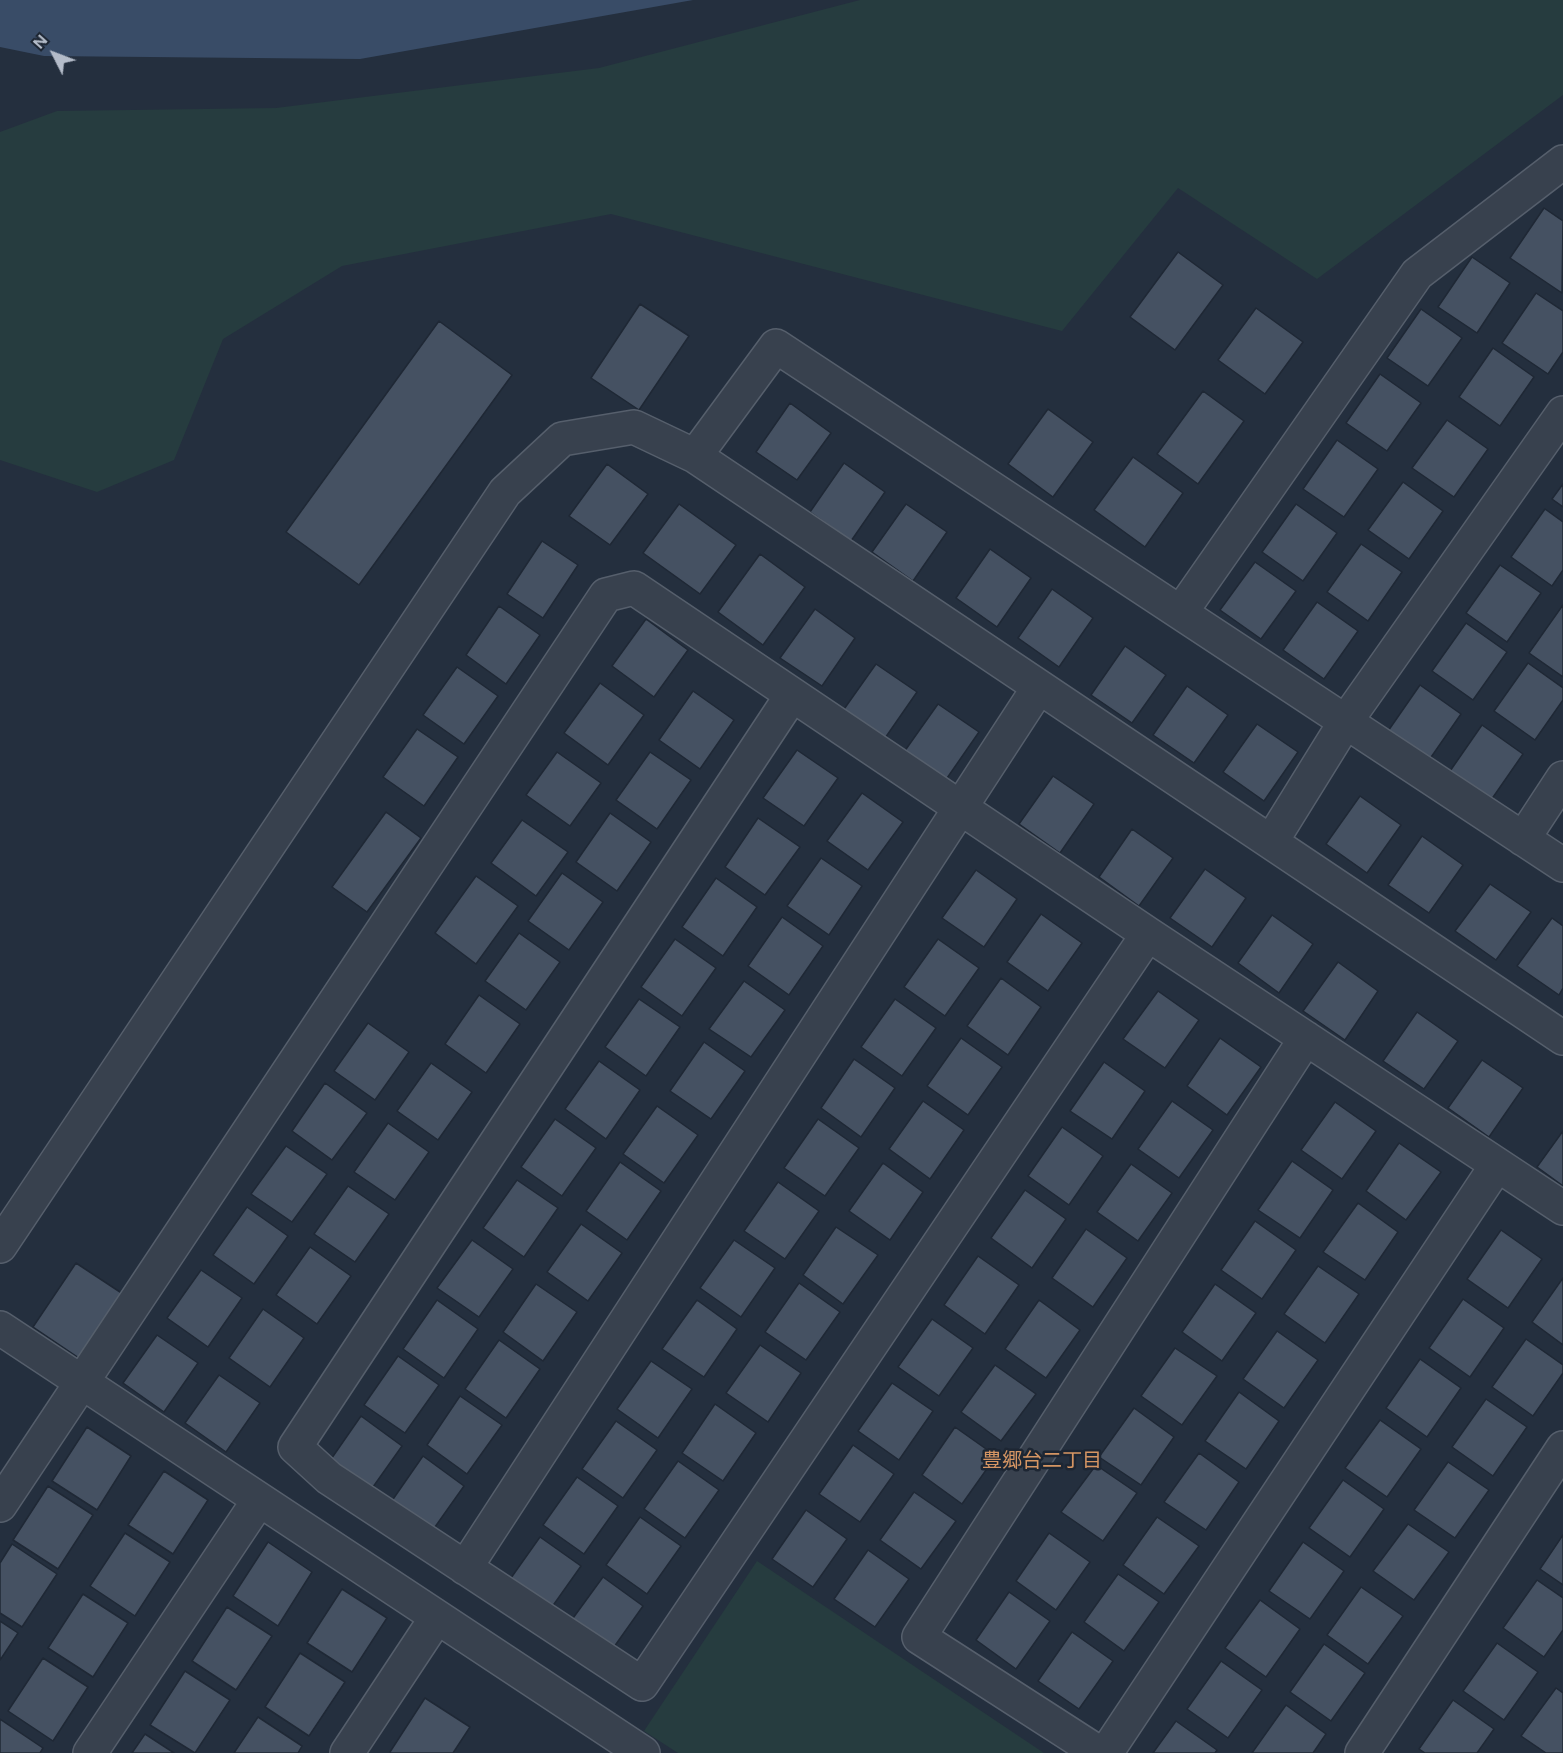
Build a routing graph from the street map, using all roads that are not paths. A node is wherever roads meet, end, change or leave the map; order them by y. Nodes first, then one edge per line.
1 (1563, 162) edge
2 (1563, 413) edge
3 (695, 456) junction
4 (1181, 612) junction
5 (1039, 687) junction
6 (792, 695) junction
7 (1346, 721) junction
8 (1563, 778) edge
9 (961, 807) junction
10 (1523, 839) junction
11 (1270, 843) junction
12 (1563, 865) edge
13 (1148, 934) junction
14 (1306, 1038) junction
15 (1563, 1038) edge
16 (1497, 1165) junction
17 (1563, 1208) edge
18 (0, 1246) edge
19 (0, 1328) edge
20 (80, 1383) junction
21 (1563, 1448) edge
22 (259, 1500) junction
23 (0, 1505) edge
24 (465, 1568) junction
25 (436, 1617) junction
26 (608, 1744) edge
27 (90, 1753) edge
28 (347, 1753) edge
29 (643, 1753) edge
30 (1100, 1753) edge
31 (1106, 1753) edge
32 (1362, 1753) edge

1 - 4 street
2 - 7 street
3 - 4 street
3 - 5 street
3 - 18 street
4 - 7 street
5 - 9 street
5 - 11 street
6 - 9 street
6 - 20 street
6 - 24 street
7 - 10 street
7 - 11 street
8 - 10 street
9 - 13 street
9 - 24 street
10 - 12 street
11 - 15 street
13 - 14 street
13 - 24 street
14 - 16 street
14 - 30 street
16 - 17 street
16 - 31 street
19 - 20 street
20 - 22 street
20 - 23 street
21 - 32 street
22 - 25 street
22 - 27 street
25 - 26 street
25 - 28 street
26 - 29 street

